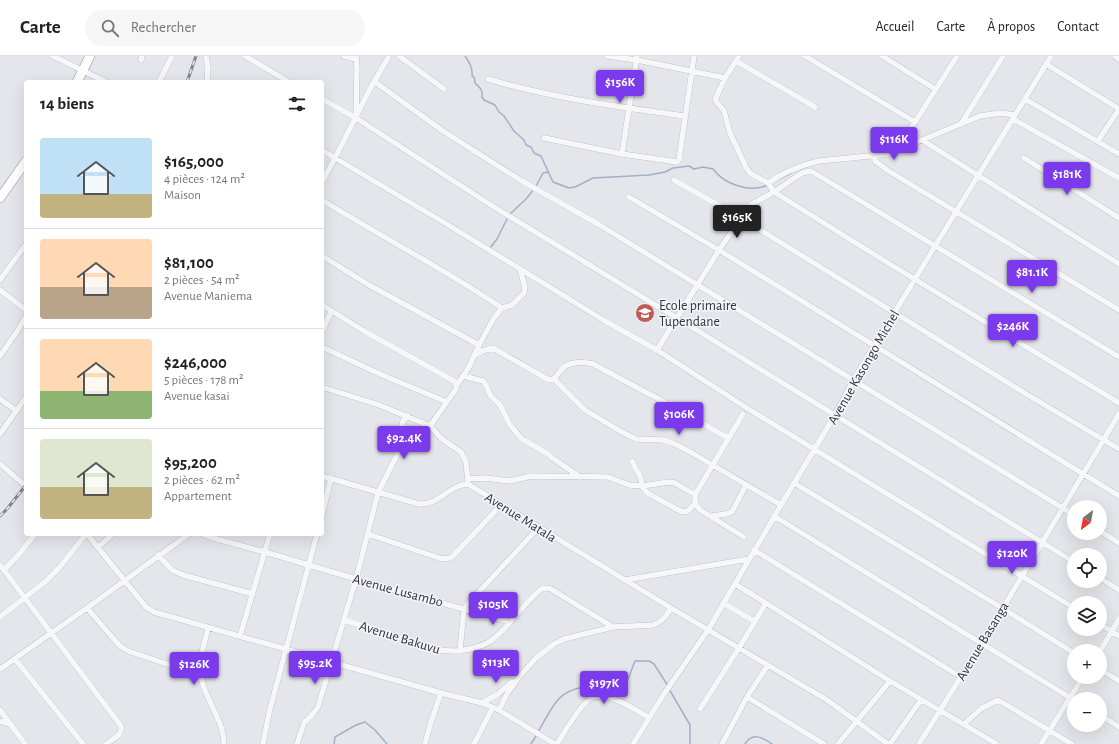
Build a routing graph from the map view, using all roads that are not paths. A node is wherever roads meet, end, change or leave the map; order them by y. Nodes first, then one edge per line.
1 (54, 56) edge
2 (90, 56) edge
3 (172, 56) edge
4 (206, 56) edge
5 (245, 56) edge
6 (344, 56) edge
7 (389, 56) edge
8 (399, 56) edge
9 (607, 56) edge
10 (694, 56) edge
11 (805, 56) edge
12 (882, 56) edge
13 (957, 56) edge
14 (1051, 56) edge
15 (1115, 56) edge
16 (356, 58) edge
17 (637, 58) edge
18 (738, 58) edge
19 (1002, 58) edge
20 (1119, 59) edge
21 (1046, 64) junction
22 (84, 70) junction
23 (691, 71) junction
24 (725, 78) junction
25 (488, 79) dead end
26 (78, 80) edge
27 (102, 80) edge
28 (160, 80) edge
29 (207, 80) edge
30 (286, 80) edge
31 (375, 82) junction
32 (444, 89) dead end
33 (935, 89) junction
34 (1025, 98) junction
35 (324, 100) edge
36 (815, 107) dead end
37 (629, 108) junction
38 (1119, 109) edge
39 (685, 116) junction
40 (1014, 117) junction
41 (356, 118) junction
42 (915, 122) junction
43 (960, 124) junction
44 (544, 138) dead end
45 (922, 140) junction
46 (1098, 141) junction
47 (896, 149) junction
48 (324, 151) edge
49 (622, 154) junction
50 (1119, 154) edge
51 (335, 158) junction
52 (875, 158) junction
53 (1024, 158) dead end
54 (24, 164) edge
55 (978, 176) junction
56 (324, 178) edge
57 (1119, 178) edge
58 (674, 180) dead end
59 (770, 188) junction
60 (629, 197) dead end
61 (0, 198) edge
62 (324, 201) edge
63 (957, 211) junction
64 (741, 218) junction
65 (1119, 218) edge
66 (936, 245) junction
67 (24, 247) edge
68 (719, 250) junction
69 (324, 257) edge
70 (1119, 264) edge
71 (520, 269) junction
72 (915, 279) junction
73 (0, 280) edge
74 (698, 285) junction
75 (0, 290) edge
76 (486, 297) junction
77 (324, 307) edge
78 (24, 308) edge
79 (502, 308) junction
80 (1119, 310) edge
81 (331, 312) junction
82 (895, 312) junction
83 (497, 315) junction
84 (678, 318) junction
85 (24, 320) edge
86 (324, 327) edge
87 (479, 346) junction
88 (874, 346) junction
89 (324, 348) edge
90 (657, 350) junction
91 (475, 355) junction
92 (0, 356) edge
93 (1119, 357) edge
94 (464, 376) junction
95 (554, 379) junction
96 (854, 380) junction
97 (457, 385) junction
98 (324, 388) edge
99 (0, 399) edge
100 (24, 400) edge
101 (447, 402) junction
102 (1119, 403) edge
103 (17, 411) junction
104 (743, 414) dead end
105 (1119, 414) edge
106 (835, 415) junction
107 (408, 416) junction
108 (430, 426) junction
109 (0, 434) edge
110 (728, 438) junction
111 (1104, 440) junction
112 (398, 444) dead end
113 (815, 449) junction
114 (1119, 449) edge
115 (632, 460) dead end
116 (0, 464) edge
117 (713, 465) junction
118 (1083, 474) junction
119 (324, 476) edge
120 (580, 477) junction
121 (331, 478) junction
122 (468, 482) junction
123 (24, 483) edge
124 (794, 483) junction
125 (746, 485) junction
126 (642, 486) junction
127 (378, 493) junction
128 (696, 493) junction
129 (1119, 496) edge
130 (695, 503) junction
131 (501, 505) junction
132 (780, 505) junction
133 (324, 507) edge
134 (1063, 508) junction
135 (1067, 511) edge
136 (712, 516) junction
137 (774, 516) junction
138 (538, 528) junction
139 (368, 534) junction
140 (1107, 535) edge
141 (33, 536) edge
142 (84, 536) edge
143 (88, 536) edge
144 (111, 536) edge
145 (186, 536) edge
146 (208, 536) edge
147 (269, 536) edge
148 (316, 536) edge
149 (744, 537) dead end
150 (1041, 542) junction
151 (1119, 543) edge
152 (98, 547) junction
153 (754, 550) junction
154 (265, 552) junction
155 (158, 555) junction
156 (1067, 558) edge
157 (749, 559) junction
158 (0, 565) edge
159 (309, 565) junction
160 (4, 570) junction
161 (1022, 576) junction
162 (356, 579) junction
163 (625, 580) junction
164 (124, 581) junction
165 (1107, 582) edge
166 (735, 584) junction
167 (1119, 590) edge
168 (253, 594) junction
169 (24, 598) junction
170 (723, 603) junction
171 (766, 603) junction
172 (1067, 604) edge
173 (87, 608) junction
174 (464, 608) junction
175 (671, 608) junction
176 (1002, 608) junction
177 (0, 617) edge
178 (1119, 619) edge
179 (344, 620) junction
180 (754, 621) junction
181 (510, 622) junction
182 (613, 627) junction
183 (208, 628) junction
184 (1107, 629) edge
185 (708, 630) junction
186 (1112, 632) junction
187 (51, 633) junction
188 (240, 636) junction
189 (1119, 636) edge
190 (982, 643) junction
191 (1104, 644) edge
192 (739, 648) junction
193 (286, 649) junction
194 (1067, 649) edge
195 (460, 651) junction
196 (16, 659) junction
197 (331, 663) junction
198 (768, 665) junction
199 (0, 669) edge
200 (1107, 673) edge
201 (200, 675) junction
202 (519, 677) junction
203 (961, 677) junction
204 (1119, 681) edge
205 (890, 682) junction
206 (441, 694) junction
207 (747, 696) junction
208 (1067, 696) edge
209 (921, 700) junction
210 (482, 703) junction
211 (1067, 706) edge
212 (493, 707) junction
213 (700, 708) dead end
214 (0, 710) edge
215 (499, 710) junction
216 (939, 711) junction
217 (649, 718) junction
218 (1107, 719) edge
219 (0, 721) edge
220 (858, 721) junction
221 (10, 724) junction
222 (964, 724) junction
223 (1119, 727) edge
224 (1050, 731) junction
225 (635, 742) edge
226 (25, 744) edge
227 (83, 744) edge
228 (106, 744) edge
229 (224, 744) edge
230 (263, 744) edge
231 (297, 744) edge
232 (425, 744) edge
233 (474, 744) edge
234 (556, 744) edge
235 (642, 744) edge
236 (722, 744) edge
237 (824, 744) edge
238 (838, 744) edge
239 (889, 744) edge
240 (920, 744) edge
241 (997, 744) edge
242 (1041, 744) edge
243 (1072, 744) edge

1 - 22 street
2 - 22 highway
3 - 28 street
4 - 29 street
5 - 30 street
6 - 16 street
7 - 31 street
8 - 32 street
9 - 17 street
10 - 23 street
11 - 42 street
12 - 33 street
13 - 33 street
14 - 21 street, Avenue Kasongo Michel
15 - 20 street
16 - 41 street
17 - 23 street
17 - 37 street
18 - 24 street
18 - 36 street
19 - 43 street
21 - 34 street, Avenue Kasongo Michel
21 - 38 street
22 - 26 highway
22 - 27 street
23 - 24 street
23 - 39 street
24 - 59 street
25 - 37 street
31 - 41 street
31 - 74 street
33 - 42 street
34 - 40 street, Avenue Kasongo Michel
34 - 46 street
35 - 41 street
37 - 39 street
37 - 49 street
38 - 46 street
39 - 49 street
40 - 43 street
40 - 55 street, Avenue Kasongo Michel
40 - 57 street
41 - 51 street
41 - 84 street
42 - 47 street
43 - 45 street
44 - 49 street
45 - 47 street
45 - 55 street
46 - 50 street
47 - 52 street
48 - 51 street
51 - 56 street
51 - 71 street
52 - 59 street
52 - 63 street
53 - 65 street
54 - 61 highway
55 - 63 street, Avenue Kasongo Michel
55 - 70 street
58 - 64 street
59 - 64 street
59 - 66 street
59 - 72 street
60 - 68 street
62 - 76 street
63 - 66 street, Avenue Kasongo Michel
63 - 80 street
64 - 68 street
64 - 82 street
66 - 72 street, Avenue Kasongo Michel
66 - 93 street
67 - 73 street
68 - 74 street
68 - 88 street
69 - 87 street
71 - 79 street
71 - 90 street
72 - 82 street, Avenue Kasongo Michel
72 - 102 street
74 - 84 street
74 - 96 street
75 - 78 street
76 - 79 street
76 - 83 street
77 - 81 street
79 - 83 street
81 - 86 street
81 - 97 street
82 - 88 street, Avenue Kasongo Michel
82 - 111 street
83 - 87 street
84 - 90 street
84 - 106 street
85 - 92 street
87 - 91 street
88 - 96 street, Avenue Kasongo Michel
88 - 118 street
89 - 101 street
90 - 113 street
91 - 94 street
91 - 95 street
94 - 97 street
94 - 120 street
95 - 110 street
95 - 117 street
96 - 106 street, Avenue Kasongo Michel
96 - 134 street
97 - 101 street
98 - 107 street
99 - 103 street
100 - 103 street
101 - 108 street
103 - 109 street
104 - 110 street
105 - 111 street, Avenue Basanga
106 - 113 street, Avenue Kasongo Michel
106 - 150 street
107 - 108 street
107 - 112 street
108 - 122 street
108 - 127 street
110 - 117 street
111 - 114 street
111 - 118 street, Avenue Basanga
113 - 124 street, Avenue Kasongo Michel
113 - 161 street
115 - 126 street
116 - 123 street
117 - 125 street
117 - 128 street
118 - 129 street
118 - 134 street, Avenue Basanga
119 - 121 street
120 - 122 street
120 - 126 street
121 - 127 street
121 - 133 street
122 - 127 street
122 - 131 street, Avenue Matala
124 - 132 street, Avenue Kasongo Michel
124 - 176 street
125 - 132 street
125 - 136 street
126 - 128 street
126 - 130 street
127 - 139 street
128 - 130 street
130 - 136 street
131 - 138 street, Avenue Matala
131 - 139 street
132 - 137 street, Avenue Kasongo Michel
134 - 135 street
134 - 150 street, Avenue Basanga
136 - 149 street
137 - 153 street, Avenue Kasongo Michel
137 - 190 street
138 - 163 street, Avenue Matala
138 - 174 street
139 - 162 street
140 - 151 street
141 - 160 street
142 - 169 street
143 - 152 street
144 - 152 street
145 - 155 street
146 - 154 street, Avenue Lusambo
147 - 154 street
148 - 159 street
150 - 156 street
150 - 161 street, Avenue Basanga
152 - 164 street
153 - 157 street, Avenue Kasongo Michel
153 - 203 street
154 - 159 street, Avenue Lusambo
154 - 168 street
155 - 164 street
155 - 168 street
157 - 163 street
157 - 166 street, Avenue Kasongo Michel
158 - 160 street
159 - 162 street, Avenue Lusambo
159 - 193 street
160 - 169 street
161 - 172 street
161 - 176 street, Avenue Basanga
162 - 174 street, Avenue Lusambo
162 - 179 street
163 - 175 street, Avenue Matala
164 - 173 street
164 - 183 street
165 - 167 street
166 - 170 street, Avenue Kasongo Michel
166 - 171 street
168 - 188 street
169 - 177 street
169 - 187 street
170 - 180 street
170 - 185 street, Avenue Kasongo Michel
171 - 180 street
171 - 205 street
173 - 187 street
173 - 201 street
174 - 181 street, Avenue Lusambo
174 - 195 street
175 - 182 street
175 - 185 street, Avenue Matala
176 - 190 street, Avenue Basanga
176 - 194 street
178 - 186 street
179 - 195 street, Avenue Bakuvu
179 - 197 street
180 - 192 street
181 - 182 street, Avenue Bakuvu
181 - 195 street, Avenue Bakuvu
182 - 202 street
183 - 188 street
183 - 201 street
184 - 186 street
185 - 192 street, Avenue Matala
185 - 217 street, Avenue Kasongo Michel
186 - 189 street
186 - 191 street
187 - 196 street
187 - 228 street
188 - 193 street
190 - 203 street, Avenue Basanga
190 - 208 street
192 - 198 street, Avenue Matala
192 - 213 street
193 - 197 street
193 - 230 street
196 - 199 street
196 - 227 street
197 - 206 street
197 - 231 street
198 - 207 street
198 - 220 street, Avenue Matala
200 - 204 street
201 - 229 street
202 - 210 street
202 - 215 street
203 - 216 street, Avenue Basanga
205 - 209 street
205 - 220 street
206 - 210 street
206 - 232 street
207 - 236 street
207 - 237 street
209 - 216 street
209 - 239 street
210 - 212 street
211 - 224 street
212 - 215 street
212 - 233 street
214 - 221 street
215 - 234 street
216 - 222 street
216 - 240 street, Avenue Basanga
217 - 225 street
217 - 234 street
218 - 223 street
219 - 221 street
220 - 238 street
220 - 239 street, Avenue Matala
221 - 226 street
222 - 224 street
222 - 241 street
224 - 242 street
224 - 243 street
225 - 235 street

